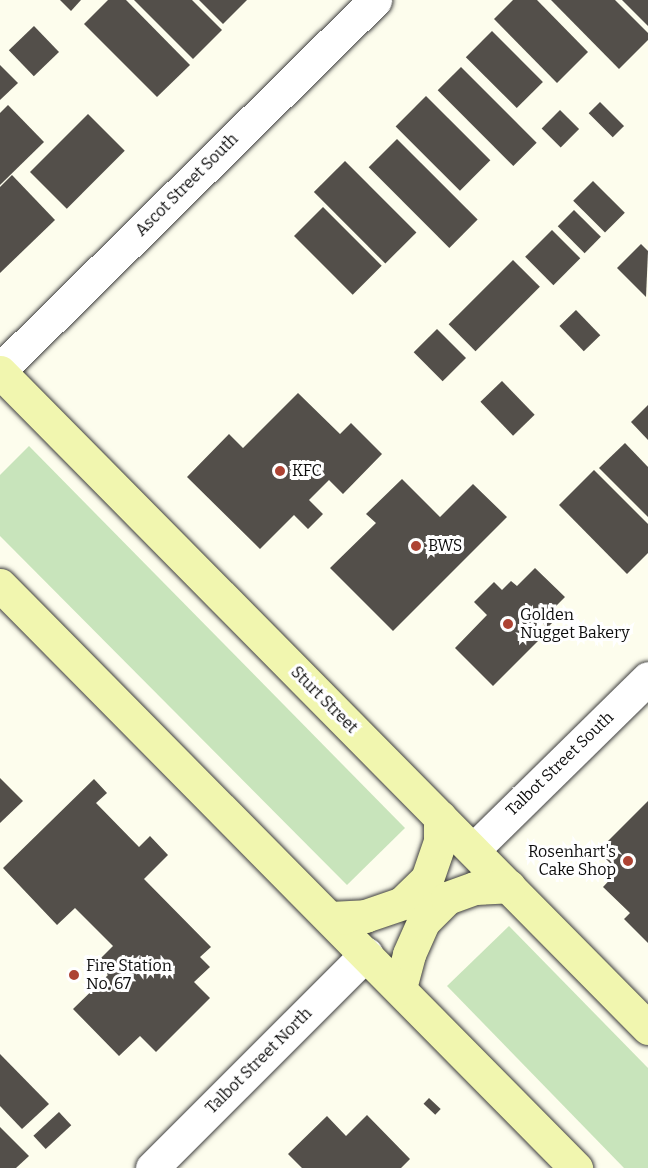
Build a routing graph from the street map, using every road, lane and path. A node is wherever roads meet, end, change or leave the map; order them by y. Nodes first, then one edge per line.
1 (375, 0) edge
2 (0, 371) edge
3 (0, 585) edge
4 (648, 678) edge
5 (440, 817) junction
6 (473, 850) junction
7 (508, 886) junction
8 (330, 918) junction
9 (366, 954) junction
10 (400, 988) junction
11 (648, 1028) edge
12 (152, 1168) edge
13 (576, 1168) edge

1 - 2 street, Ascot Street South
2 - 5 main road, Sturt Street
3 - 8 main road
4 - 6 street, Talbot Street South
5 - 6 main road, Sturt Street
5 - 8 main road
6 - 7 main road, Sturt Street
7 - 10 main road
7 - 11 main road, Sturt Street
8 - 9 main road
9 - 10 main road
9 - 12 street, Talbot Street North
10 - 13 main road

